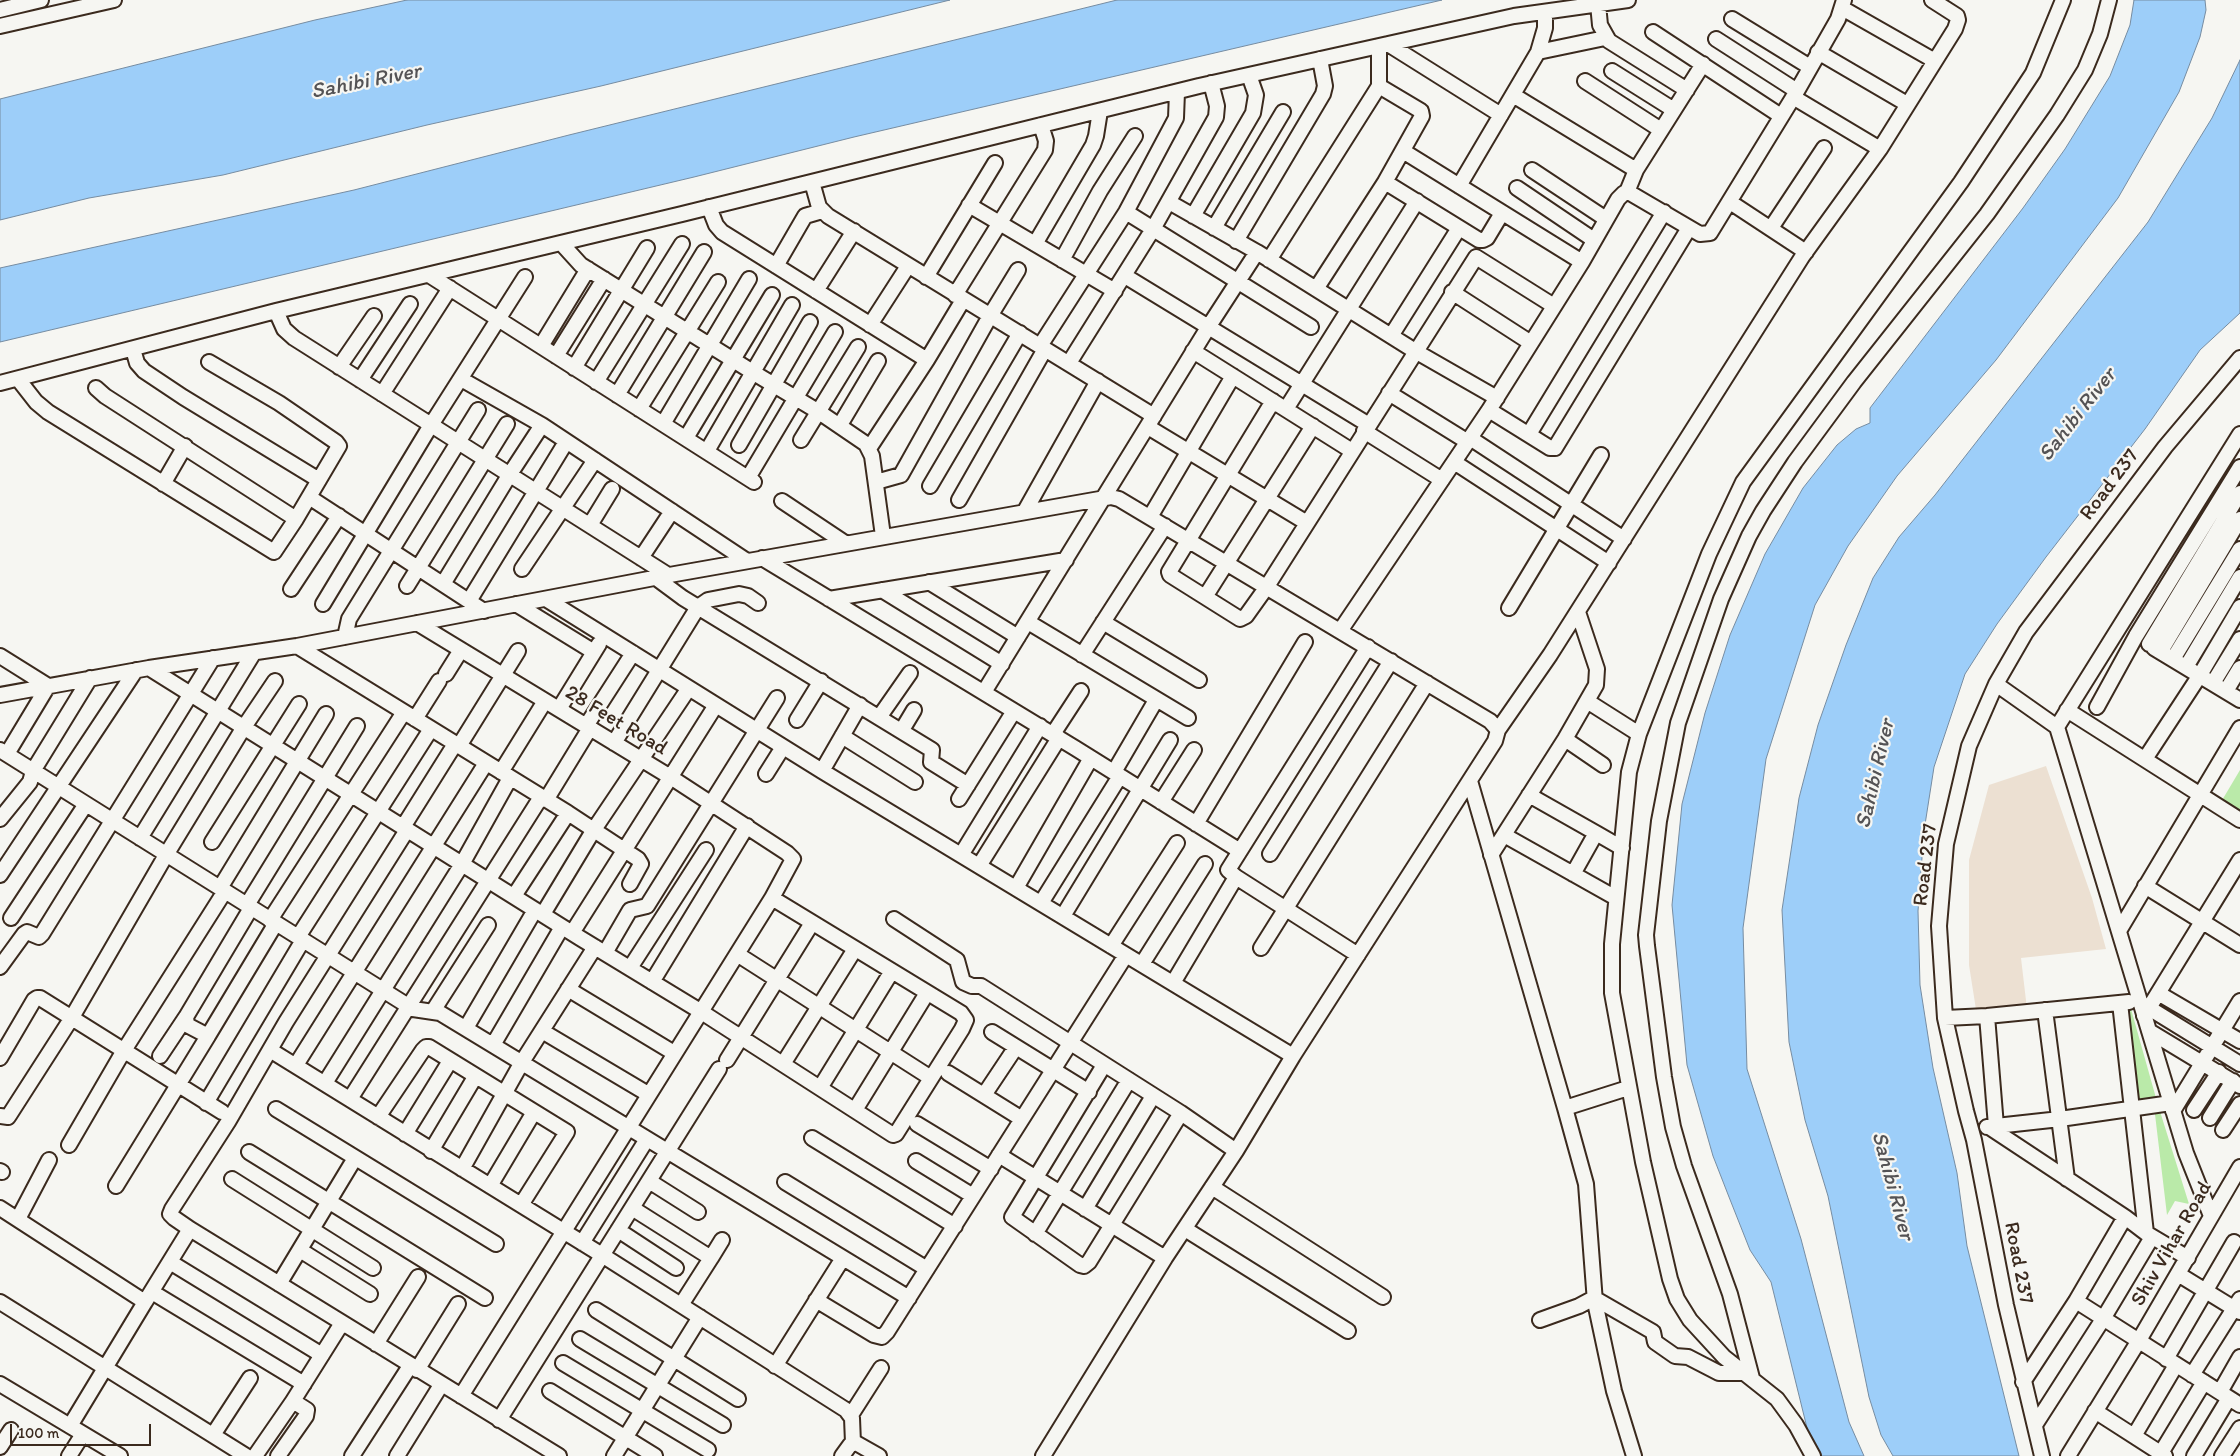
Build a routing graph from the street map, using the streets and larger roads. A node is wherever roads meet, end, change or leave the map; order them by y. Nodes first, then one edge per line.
1 (41, 0) edge
2 (114, 0) edge
3 (1628, 0) edge
4 (1932, 0) edge
5 (2063, 0) edge
6 (2108, 0) edge
7 (1598, 4) junction
8 (1843, 4) edge
9 (0, 10) edge
10 (1545, 13) junction
11 (1732, 19) dead end
12 (0, 26) edge
13 (1653, 32) dead end
14 (1605, 38) junction
15 (1716, 39) dead end
16 (1384, 45) junction
17 (1538, 52) junction
18 (1818, 52) junction
19 (1320, 59) junction
20 (1934, 61) junction
21 (1703, 64) junction
22 (1810, 66) junction
23 (1612, 71) dead end
24 (1249, 75) junction
25 (1585, 81) dead end
26 (1211, 83) junction
27 (1379, 86) junction
28 (1687, 90) junction
29 (1177, 92) junction
30 (1795, 94) junction
31 (1512, 96) junction
32 (1907, 104) junction
33 (1674, 110) junction
34 (1100, 111) junction
35 (1283, 112) dead end
36 (1501, 115) junction
37 (1781, 116) junction
38 (1041, 125) junction
39 (1661, 130) junction
40 (1135, 136) dead end
41 (1824, 148) dead end
42 (1880, 149) junction
43 (1403, 151) junction
44 (995, 163) dead end
45 (1532, 170) dead end
46 (1636, 170) junction
47 (812, 182) junction
48 (1385, 182) junction
49 (1459, 186) junction
50 (1517, 188) dead end
51 (1627, 192) junction
52 (1416, 200) junction
53 (1169, 202) junction
54 (1730, 202) junction
55 (969, 205) junction
56 (709, 207) junction
57 (822, 211) junction
58 (1126, 212) junction
59 (1664, 212) junction
60 (1502, 213) junction
61 (1193, 216) junction
62 (1606, 219) junction
63 (1000, 223) junction
64 (1153, 228) junction
65 (1214, 228) junction
66 (1459, 228) junction
67 (1689, 228) junction
68 (1770, 228) junction
69 (854, 231) junction
70 (1594, 240) junction
71 (1236, 241) junction
72 (561, 243) junction
73 (682, 244) dead end
74 (1035, 244) junction
75 (647, 248) dead end
76 (704, 252) dead end
77 (1257, 252) junction
78 (1806, 252) junction
79 (1062, 260) junction
80 (1269, 260) junction
81 (1582, 262) junction
82 (776, 266) junction
83 (908, 266) junction
84 (588, 269) junction
85 (1018, 270) dead end
86 (1085, 273) junction
87 (429, 275) junction
88 (1125, 276) junction
89 (525, 277) dead end
90 (926, 277) junction
91 (604, 279) junction
92 (749, 280) dead end
93 (1238, 281) junction
94 (718, 282) dead end
95 (450, 288) junction
96 (1316, 289) junction
97 (621, 290) junction
98 (816, 291) junction
99 (1115, 291) junction
100 (1452, 292) junction
101 (772, 294) dead end
102 (959, 297) junction
103 (410, 304) dead end
104 (644, 304) junction
105 (792, 305) dead end
106 (1554, 306) junction
107 (1349, 310) junction
108 (276, 311) junction
109 (374, 316) dead end
110 (990, 316) junction
111 (664, 317) junction
112 (498, 318) junction
113 (810, 322) dead end
114 (870, 325) junction
115 (1209, 326) junction
116 (1311, 327) dead end
117 (687, 332) junction
118 (835, 332) dead end
119 (1020, 334) junction
120 (1391, 336) junction
121 (1531, 343) junction
122 (708, 345) junction
123 (541, 346) junction
124 (858, 347) dead end
125 (1043, 347) junction
126 (133, 349) junction
127 (1194, 351) junction
128 (1415, 351) junction
129 (556, 356) junction
130 (2240, 358) edge
131 (733, 360) junction
132 (927, 360) junction
133 (878, 361) dead end
134 (209, 362) dead end
135 (1069, 363) junction
136 (339, 367) junction
137 (574, 368) junction
138 (752, 372) junction
139 (1233, 376) junction
140 (18, 379) junction
141 (461, 379) junction
142 (360, 380) junction
143 (1098, 380) junction
144 (596, 382) junction
145 (0, 383) edge
146 (1302, 384) junction
147 (773, 385) junction
148 (96, 388) dead end
149 (1389, 393) junction
150 (382, 394) junction
151 (617, 395) junction
152 (796, 398) junction
153 (1273, 401) junction
154 (1493, 404) junction
155 (639, 409) junction
156 (1286, 409) junction
157 (478, 410) dead end
158 (819, 412) junction
159 (1151, 422) junction
160 (431, 424) junction
161 (508, 424) dead end
162 (663, 424) junction
163 (542, 425) junction
164 (840, 425) junction
165 (1312, 426) junction
166 (1366, 428) junction
167 (1529, 434) junction
168 (2240, 434) edge
169 (686, 438) junction
170 (801, 440) dead end
171 (1469, 440) junction
172 (458, 442) junction
173 (566, 442) junction
174 (739, 445) dead end
175 (185, 446) junction
176 (870, 447) junction
177 (707, 450) junction
178 (1352, 450) junction
179 (1188, 451) junction
180 (2235, 453) edge
181 (1601, 455) dead end
182 (485, 458) junction
183 (595, 460) junction
184 (1454, 462) junction
185 (2240, 467) edge
186 (510, 474) junction
187 (1227, 475) junction
188 (319, 480) junction
189 (1442, 480) junction
190 (876, 482) junction
191 (163, 484) junction
192 (930, 486) dead end
193 (612, 489) dead end
194 (537, 491) junction
195 (2240, 493) edge
196 (309, 497) junction
197 (1105, 497) junction
198 (1267, 498) junction
199 (959, 500) dead end
200 (782, 501) dead end
201 (1571, 505) junction
202 (563, 508) junction
203 (672, 511) junction
204 (1024, 511) junction
205 (339, 516) junction
206 (1150, 517) junction
207 (296, 519) junction
208 (2240, 520) edge
209 (1307, 523) junction
210 (590, 525) junction
211 (1165, 526) junction
212 (1558, 529) junction
213 (366, 533) junction
214 (883, 536) junction
215 (2176, 536) junction
216 (1624, 539) junction
217 (1188, 540) junction
218 (845, 543) junction
219 (2240, 549) edge
220 (392, 551) junction
221 (2203, 553) junction
222 (641, 558) junction
223 (762, 558) junction
224 (1066, 560) junction
225 (747, 561) junction
226 (1609, 563) junction
227 (1226, 564) junction
228 (419, 567) junction
229 (2228, 568) junction
230 (522, 569) dead end
231 (662, 576) junction
232 (2240, 576) edge
233 (929, 582) junction
234 (443, 584) junction
235 (406, 586) dead end
236 (1266, 588) junction
237 (291, 589) dead end
238 (882, 590) junction
239 (1205, 597) junction
240 (546, 599) junction
241 (829, 599) junction
242 (469, 601) junction
243 (758, 603) dead end
244 (323, 604) dead end
245 (516, 604) junction
246 (698, 607) junction
247 (2240, 607) edge
248 (1509, 608) dead end
249 (484, 611) junction
250 (1578, 612) junction
251 (1028, 622) junction
252 (1103, 622) junction
253 (417, 623) junction
254 (2120, 626) junction
255 (1340, 631) junction
256 (604, 635) junction
257 (2136, 636) junction
258 (345, 637) junction
259 (1018, 637) junction
260 (2240, 639) edge
261 (1305, 642) dead end
262 (297, 646) junction
263 (1368, 648) junction
264 (461, 650) junction
265 (518, 651) dead end
266 (2161, 651) junction
267 (594, 652) junction
268 (632, 653) junction
269 (253, 654) junction
270 (1082, 655) junction
271 (0, 656) edge
272 (212, 658) junction
273 (1391, 661) junction
274 (1002, 664) junction
275 (2186, 667) junction
276 (2240, 668) edge
277 (142, 669) junction
278 (659, 670) junction
279 (910, 673) dead end
280 (2200, 675) junction
281 (504, 676) junction
282 (90, 678) junction
283 (1199, 680) dead end
284 (821, 681) junction
285 (275, 682) dead end
286 (1426, 683) junction
287 (2213, 683) junction
288 (1996, 684) junction
289 (48, 686) junction
290 (688, 688) junction
291 (1081, 691) dead end
292 (984, 692) junction
293 (191, 694) junction
294 (2, 695) edge
295 (2236, 695) edge
296 (776, 698) dead end
297 (1156, 700) junction
298 (545, 701) junction
299 (1587, 701) junction
300 (299, 704) dead end
301 (716, 705) junction
302 (860, 706) junction
303 (2097, 707) dead end
304 (559, 709) junction
305 (217, 710) junction
306 (914, 710) dead end
307 (2067, 710) junction
308 (1014, 711) junction
309 (326, 714) dead end
310 (410, 716) junction
311 (880, 716) junction
312 (1188, 718) dead end
313 (797, 720) dead end
314 (357, 726) dead end
315 (1040, 726) junction
316 (588, 727) junction
317 (2056, 727) junction
318 (244, 728) junction
319 (2240, 728) edge
320 (431, 729) junction
321 (902, 730) junction
322 (1498, 730) junction
323 (757, 731) junction
324 (1639, 734) junction
325 (842, 736) junction
326 (1056, 736) junction
327 (1565, 739) junction
328 (1170, 740) dead end
329 (614, 743) junction
330 (272, 745) junction
331 (457, 745) junction
332 (783, 747) junction
333 (1194, 750) dead end
334 (3, 752) edge
335 (1091, 758) junction
336 (297, 760) junction
337 (641, 760) junction
338 (2145, 760) junction
339 (486, 763) junction
340 (1603, 765) dead end
341 (33, 771) junction
342 (822, 771) junction
343 (766, 774) dead end
344 (1117, 774) junction
345 (505, 775) junction
346 (325, 778) junction
347 (672, 778) junction
348 (1470, 781) junction
349 (915, 782) dead end
350 (968, 785) junction
351 (59, 787) junction
352 (1139, 788) junction
353 (352, 795) junction
354 (1529, 795) junction
355 (2201, 795) junction
356 (543, 798) junction
357 (959, 799) dead end
358 (1162, 802) junction
359 (86, 804) junction
360 (712, 804) junction
361 (380, 812) junction
362 (568, 813) junction
363 (0, 820) edge
364 (2240, 820) edge
365 (112, 821) junction
366 (1196, 824) junction
367 (747, 826) junction
368 (405, 828) junction
369 (594, 831) junction
370 (1596, 833) junction
371 (1504, 835) junction
372 (140, 838) junction
373 (212, 842) dead end
374 (1177, 843) dead end
375 (434, 846) junction
376 (1622, 848) junction
377 (623, 850) junction
378 (706, 850) dead end
379 (1240, 851) junction
380 (1270, 854) dead end
381 (166, 855) junction
382 (961, 855) junction
383 (1491, 855) junction
384 (2240, 860) edge
385 (462, 864) junction
386 (1204, 864) dead end
387 (979, 866) junction
388 (1573, 874) junction
389 (0, 875) edge
390 (1236, 877) junction
391 (488, 880) junction
392 (630, 884) dead end
393 (2145, 886) junction
394 (1016, 888) junction
395 (222, 890) junction
396 (514, 896) junction
397 (772, 898) junction
398 (1616, 898) junction
399 (1041, 903) junction
400 (249, 906) junction
401 (1286, 909) junction
402 (539, 912) junction
403 (1063, 916) junction
404 (11, 918) dead end
405 (894, 919) dead end
406 (273, 921) junction
407 (2202, 922) junction
408 (812, 923) junction
409 (488, 925) dead end
410 (567, 930) junction
411 (2118, 931) junction
412 (301, 939) junction
413 (2240, 945) edge
414 (1111, 946) junction
415 (1261, 948) dead end
416 (855, 949) junction
417 (600, 950) junction
418 (5, 951) edge
419 (737, 954) junction
420 (1126, 955) junction
421 (1358, 955) junction
422 (328, 957) junction
423 (1142, 964) junction
424 (0, 967) edge
425 (630, 968) junction
426 (892, 971) junction
427 (354, 973) junction
428 (777, 980) junction
429 (652, 982) junction
430 (1173, 983) junction
431 (382, 990) junction
432 (568, 990) junction
433 (927, 993) junction
434 (2158, 993) junction
435 (2240, 1001) edge
436 (2120, 1003) junction
437 (408, 1006) junction
438 (818, 1006) junction
439 (2144, 1008) junction
440 (2045, 1010) junction
441 (433, 1011) junction
442 (700, 1011) junction
443 (1987, 1016) junction
444 (186, 1017) junction
445 (1945, 1018) junction
446 (70, 1019) junction
447 (466, 1028) junction
448 (856, 1030) junction
449 (2222, 1030) junction
450 (542, 1031) junction
451 (2149, 1031) junction
452 (992, 1032) dead end
453 (208, 1036) junction
454 (741, 1037) junction
455 (2240, 1041) edge
456 (1070, 1043) junction
457 (493, 1045) junction
458 (2212, 1046) junction
459 (1016, 1047) junction
460 (270, 1050) junction
461 (123, 1052) junction
462 (890, 1052) junction
463 (674, 1053) junction
464 (160, 1056) dead end
465 (1294, 1056) junction
466 (0, 1057) edge
467 (450, 1060) junction
468 (522, 1062) junction
469 (2202, 1062) junction
470 (783, 1064) junction
471 (2240, 1064) edge
472 (296, 1065) junction
473 (1104, 1065) junction
474 (1053, 1071) junction
475 (2219, 1072) junction
476 (948, 1073) dead end
477 (475, 1077) junction
478 (931, 1078) junction
479 (1129, 1080) junction
480 (325, 1083) junction
481 (2236, 1083) edge
482 (178, 1086) junction
483 (820, 1088) junction
484 (1628, 1088) junction
485 (1089, 1092) junction
486 (504, 1094) junction
487 (648, 1094) junction
488 (984, 1095) junction
489 (1153, 1096) junction
490 (350, 1099) junction
491 (206, 1103) junction
492 (2240, 1104) edge
493 (2172, 1107) junction
494 (1565, 1108) junction
495 (2132, 1108) junction
496 (276, 1109) dead end
497 (855, 1110) junction
498 (2194, 1110) dead end
499 (222, 1112) dead end
500 (534, 1112) junction
501 (1181, 1113) junction
502 (0, 1116) edge
503 (378, 1117) junction
504 (2210, 1118) dead end
505 (2060, 1119) junction
506 (1022, 1120) junction
507 (918, 1124) dead end
508 (628, 1126) junction
509 (1992, 1126) junction
510 (1971, 1128) junction
511 (2223, 1130) dead end
512 (405, 1134) junction
513 (812, 1138) dead end
514 (647, 1139) junction
515 (69, 1145) dead end
516 (431, 1151) junction
517 (1236, 1151) junction
518 (249, 1152) dead end
519 (667, 1152) junction
520 (999, 1156) junction
521 (355, 1158) junction
522 (49, 1160) dead end
523 (916, 1161) dead end
524 (2240, 1167) edge
525 (462, 1169) junction
526 (991, 1169) junction
527 (1035, 1177) junction
528 (2067, 1178) junction
529 (232, 1180) dead end
530 (649, 1181) junction
531 (785, 1182) dead end
532 (116, 1186) dead end
533 (490, 1186) junction
534 (1212, 1188) junction
535 (1060, 1193) junction
536 (973, 1196) junction
537 (330, 1200) junction
538 (521, 1205) junction
539 (0, 1208) edge
540 (632, 1208) junction
541 (1085, 1209) junction
542 (698, 1212) dead end
543 (2125, 1216) junction
544 (2211, 1216) junction
545 (18, 1219) junction
546 (1112, 1225) junction
547 (955, 1226) junction
548 (190, 1229) junction
549 (1185, 1229) junction
550 (312, 1230) junction
551 (618, 1230) junction
552 (563, 1231) junction
553 (1036, 1234) junction
554 (2149, 1235) junction
555 (722, 1240) dead end
556 (2234, 1242) dead end
557 (582, 1243) junction
558 (496, 1244) dead end
559 (300, 1250) junction
560 (602, 1255) junction
561 (711, 1258) junction
562 (843, 1258) junction
563 (1165, 1258) junction
564 (2188, 1258) junction
565 (170, 1262) junction
566 (373, 1268) dead end
567 (676, 1268) dead end
568 (928, 1269) junction
569 (2178, 1274) junction
570 (418, 1277) dead end
571 (279, 1284) junction
572 (2206, 1291) junction
573 (370, 1294) dead end
574 (148, 1297) junction
575 (1383, 1297) dead end
576 (485, 1298) dead end
577 (909, 1298) junction
578 (1594, 1298) junction
579 (816, 1300) junction
580 (2076, 1301) junction
581 (0, 1302) edge
582 (458, 1304) dead end
583 (682, 1305) junction
584 (2238, 1306) edge
585 (596, 1310) dead end
586 (700, 1317) junction
587 (2103, 1319) junction
588 (1540, 1320) dead end
589 (342, 1324) junction
590 (1348, 1331) dead end
591 (580, 1338) dead end
592 (2138, 1342) junction
593 (376, 1344) junction
594 (322, 1355) junction
595 (2240, 1358) edge
596 (675, 1360) junction
597 (2171, 1362) junction
598 (562, 1363) dead end
599 (775, 1366) junction
600 (105, 1367) junction
601 (413, 1368) junction
602 (881, 1368) dead end
603 (1749, 1375) junction
604 (2192, 1375) junction
605 (250, 1378) dead end
606 (2023, 1382) junction
607 (2204, 1382) junction
608 (304, 1384) junction
609 (441, 1385) junction
610 (658, 1386) junction
611 (1, 1387) edge
612 (550, 1391) dead end
613 (461, 1396) junction
614 (2230, 1398) edge
615 (738, 1399) dead end
616 (293, 1401) junction
617 (643, 1410) junction
618 (2095, 1411) junction
619 (851, 1415) junction
620 (499, 1420) junction
621 (723, 1425) dead end
622 (2035, 1425) junction
623 (70, 1426) junction
624 (2240, 1428) edge
625 (11, 1430) dead end
626 (83, 1434) junction
627 (213, 1435) junction
628 (2134, 1436) junction
629 (625, 1438) junction
630 (853, 1443) junction
631 (0, 1447) edge
632 (708, 1450) dead end
633 (2163, 1455) edge
634 (69, 1456) edge
635 (120, 1456) edge
636 (246, 1456) edge
637 (255, 1456) edge
638 (278, 1456) edge
639 (352, 1456) edge
640 (397, 1456) edge
641 (559, 1456) edge
642 (614, 1456) edge
643 (655, 1456) edge
644 (842, 1456) edge
645 (879, 1456) edge
646 (1043, 1456) edge
647 (1634, 1456) edge
648 (1813, 1456) edge
649 (2042, 1456) edge
650 (2068, 1456) edge
651 (2194, 1456) edge
652 (2222, 1456) edge

1 - 9 street
2 - 12 street
3 - 7 street
4 - 20 street
5 - 324 street
6 - 603 street
7 - 10 street
7 - 14 street
8 - 18 street
8 - 20 street
10 - 16 street
10 - 17 street
11 - 22 street
13 - 21 street
14 - 17 street
14 - 28 street
15 - 30 street
16 - 19 street
16 - 27 street
16 - 36 street
17 - 31 street
18 - 22 street
18 - 32 street
19 - 24 street
19 - 71 street
20 - 32 street
21 - 28 street
21 - 37 street
22 - 30 street
23 - 33 street
24 - 26 street
24 - 61 street
25 - 39 street
26 - 29 street
26 - 53 street
27 - 43 street
27 - 80 street
28 - 33 street
29 - 34 street
29 - 58 street
30 - 37 street
30 - 42 street
31 - 36 street
31 - 46 street
32 - 42 street
33 - 39 street
34 - 38 street
34 - 74 street
35 - 65 street
36 - 49 street
37 - 54 street
38 - 47 street
38 - 63 street
39 - 46 street
40 - 79 street
41 - 68 street
42 - 78 street
43 - 48 street
43 - 49 street
44 - 55 street
45 - 62 street
46 - 51 street
47 - 56 street
47 - 57 street
48 - 52 street
48 - 96 street
49 - 60 street
50 - 70 street
51 - 59 street
51 - 62 street
52 - 66 street
52 - 107 street
53 - 61 street
53 - 64 street
54 - 67 street
54 - 68 street
55 - 63 street
55 - 90 street
56 - 72 street
56 - 82 street
57 - 69 street
57 - 82 street
58 - 64 street
58 - 86 street
59 - 67 street
59 - 167 street
60 - 66 street
60 - 81 street
61 - 65 street
62 - 70 street
63 - 74 street
63 - 102 street
64 - 88 street
64 - 93 street
65 - 71 street
66 - 120 street
67 - 167 street
68 - 78 street
69 - 83 street
69 - 98 street
70 - 81 street
71 - 77 street
72 - 84 street
72 - 87 street
73 - 104 street
74 - 79 street
75 - 97 street
76 - 111 street
77 - 80 street
77 - 93 street
78 - 216 street
79 - 86 street
80 - 96 street
81 - 106 street
82 - 98 street
83 - 90 street
83 - 114 street
84 - 91 street
84 - 123 street
85 - 110 street
86 - 99 street
86 - 125 street
87 - 95 street
87 - 108 street
88 - 99 street
88 - 115 street
89 - 112 street
90 - 102 street
91 - 97 street
91 - 129 street
92 - 122 street
93 - 115 street
93 - 116 street
94 - 117 street
95 - 112 street
95 - 150 street
96 - 107 street
97 - 104 street
97 - 137 street
98 - 114 street
99 - 135 street
100 - 106 street
100 - 121 street
100 - 128 street
101 - 131 street
102 - 110 street
102 - 132 street
103 - 142 street
104 - 111 street
104 - 144 street
105 - 138 street
106 - 121 street
107 - 120 street
107 - 146 street
108 - 126 street
108 - 136 street
109 - 136 street
110 - 119 street
110 - 190 street
111 - 117 street
111 - 151 street
112 - 123 street
112 - 141 street
113 - 147 street
114 - 132 street
115 - 127 street
115 - 146 street
117 - 122 street
117 - 155 street
118 - 152 street
119 - 125 street
119 - 192 street
120 - 128 street
121 - 154 street
122 - 131 street
122 - 162 street
123 - 129 street
124 - 158 street
125 - 135 street
125 - 199 street
126 - 140 street
126 - 188 street
127 - 139 street
127 - 159 street
128 - 149 street
128 - 154 street
129 - 137 street
130 - 288 street, Road 237
131 - 138 street
131 - 169 street
132 - 176 street
133 - 164 street
134 - 188 street
135 - 143 street
136 - 142 street
137 - 144 street
138 - 147 street
138 - 177 street
139 - 153 street
139 - 179 street
140 - 145 street
140 - 191 street
141 - 160 street
141 - 163 street
142 - 150 street
143 - 159 street
143 - 204 street
144 - 151 street
146 - 156 street
146 - 166 street
147 - 152 street
147 - 174 street
148 - 175 street
149 - 166 street
149 - 171 street
150 - 160 street
151 - 155 street
152 - 158 street
152 - 177 street
153 - 156 street
153 - 187 street
154 - 167 street
154 - 171 street
155 - 162 street
156 - 165 street
157 - 172 street
158 - 164 street
158 - 170 street
159 - 179 street
159 - 197 street
160 - 172 street
160 - 213 street
161 - 182 street
162 - 169 street
163 - 173 street
163 - 186 street
164 - 176 street
165 - 178 street
165 - 198 street
166 - 178 street
166 - 189 street
168 - 180 street
169 - 177 street
171 - 184 street
171 - 201 street
172 - 182 street
172 - 220 street
173 - 183 street
173 - 194 street
175 - 191 street
175 - 207 street
176 - 190 street
178 - 209 street
179 - 187 street
179 - 206 street
180 - 215 street
181 - 201 street
182 - 186 street
182 - 228 street
183 - 202 street
183 - 203 street
184 - 189 street
184 - 212 street
185 - 221 street
186 - 194 street
186 - 234 street
187 - 198 street
187 - 217 street
188 - 196 street
189 - 255 street
190 - 214 street
191 - 207 street
193 - 210 street
194 - 202 street
194 - 242 street
195 - 221 street
196 - 205 street
196 - 207 street
197 - 204 street
197 - 206 street
197 - 224 street
198 - 209 street
198 - 227 street
200 - 218 street
201 - 212 street
201 - 216 street
202 - 210 street
202 - 230 street
203 - 222 street
203 - 225 street
204 - 214 street
205 - 213 street
205 - 237 street
206 - 211 street
208 - 221 street
209 - 236 street
210 - 222 street
211 - 217 street
211 - 252 street
212 - 226 street
212 - 248 street
213 - 220 street
213 - 244 street
214 - 218 street
215 - 221 street
215 - 254 street
216 - 226 street
217 - 227 street
217 - 239 street
218 - 223 street
219 - 229 street
220 - 228 street
220 - 258 street
221 - 229 street
221 - 257 street
221 - 266 street
222 - 231 street
223 - 225 street
223 - 241 street
224 - 233 street
224 - 251 street
225 - 231 street
226 - 250 street
227 - 236 street
227 - 239 street
228 - 234 street
228 - 235 street
229 - 232 street
229 - 266 street
231 - 240 street
231 - 246 street
232 - 275 street
233 - 238 street
233 - 259 street
234 - 242 street
236 - 239 street
236 - 255 street
238 - 241 street
238 - 274 street
240 - 245 street
240 - 256 street
241 - 292 street
242 - 249 street
243 - 246 street
245 - 249 street
245 - 267 street
246 - 278 street
246 - 284 street
247 - 280 street
249 - 253 street
250 - 299 street
250 - 322 street
251 - 259 street
251 - 270 street
252 - 270 street
252 - 283 street
253 - 258 street
253 - 264 street, 28 Feet Road
254 - 257 street
254 - 307 street
255 - 263 street
256 - 267 street
256 - 268 street
257 - 266 street
257 - 303 street
258 - 262 street
259 - 274 street
260 - 287 street
261 - 366 street
262 - 269 street
262 - 310 street
263 - 273 street
263 - 379 street
264 - 281 street, 28 Feet Road
264 - 310 street
265 - 281 street
266 - 275 street
267 - 304 street
268 - 278 street
268 - 316 street
269 - 272 street
269 - 305 street
270 - 297 street
271 - 289 street
272 - 277 street
272 - 293 street
273 - 286 street
273 - 380 street
274 - 292 street
275 - 280 street
276 - 295 street
277 - 282 street
277 - 293 street
277 - 351 street
278 - 290 street
278 - 329 street
279 - 311 street
280 - 287 street
280 - 338 street
281 - 298 street, 28 Feet Road
281 - 331 street
282 - 289 street
282 - 341 street
284 - 302 street
284 - 313 street
285 - 318 street
286 - 322 street
286 - 401 street
287 - 295 street
288 - 317 street
288 - 445 street, Road 237
289 - 294 street
289 - 334 street
290 - 301 street
290 - 337 street
291 - 326 street
292 - 308 street
293 - 305 street
293 - 365 street
296 - 323 street
297 - 312 street
297 - 344 street
298 - 304 street, 28 Feet Road
298 - 345 street
299 - 324 street
299 - 327 street
300 - 330 street
301 - 323 street
301 - 347 street
302 - 311 street
302 - 325 street
304 - 316 street, 28 Feet Road
305 - 318 street
305 - 372 street
306 - 321 street
307 - 317 street
307 - 338 street
308 - 315 street
308 - 350 street
309 - 336 street
310 - 320 street
310 - 353 street
311 - 321 street
314 - 346 street
315 - 326 street
315 - 382 street
316 - 329 street, 28 Feet Road
316 - 356 street
317 - 411 street
318 - 330 street
318 - 381 street
319 - 355 street
320 - 331 street
320 - 361 street
321 - 350 street
322 - 348 street
323 - 332 street
323 - 360 street
324 - 376 street
325 - 342 street
325 - 349 street
326 - 335 street
326 - 387 street
327 - 340 street
327 - 354 street
328 - 352 street
329 - 337 street, 28 Feet Road
330 - 336 street
330 - 373 street
331 - 339 street
331 - 368 street
332 - 342 street
332 - 343 street
333 - 358 street
334 - 341 street
335 - 344 street
335 - 394 street
336 - 346 street
336 - 395 street
337 - 347 street, 28 Feet Road
337 - 369 street
338 - 355 street
339 - 345 street
339 - 375 street
341 - 351 street
341 - 363 street
342 - 382 street
344 - 352 street
344 - 399 street
345 - 356 street
345 - 385 street
346 - 353 street
346 - 400 street
347 - 360 street, 28 Feet Road
347 - 377 street
348 - 383 street
348 - 421 street
350 - 357 street
351 - 359 street
351 - 389 street
352 - 358 street
352 - 403 street
353 - 361 street
353 - 406 street
354 - 370 street
354 - 371 street
355 - 364 street
355 - 393 street
356 - 362 street
356 - 391 street
358 - 366 street
359 - 365 street
359 - 404 street
360 - 367 street, 28 Feet Road
360 - 417 street
361 - 368 street
361 - 412 street
362 - 369 street
362 - 396 street
365 - 372 street
365 - 418 street
366 - 379 street
367 - 397 street, 28 Feet Road
367 - 429 street
368 - 375 street
368 - 422 street
369 - 377 street
369 - 402 street
370 - 376 street
370 - 388 street
371 - 383 street
371 - 388 street
372 - 381 street
374 - 414 street
375 - 385 street
375 - 427 street
376 - 398 street
377 - 392 street
377 - 410 street
378 - 425 street
379 - 390 street
381 - 395 street
381 - 446 street
382 - 387 street
383 - 494 street
384 - 407 street
385 - 391 street
385 - 431 street
386 - 423 street
387 - 394 street
388 - 398 street
390 - 401 street
390 - 430 street
391 - 396 street
391 - 437 street
393 - 407 street
393 - 411 street
394 - 399 street
395 - 400 street
395 - 461 street
396 - 402 street
397 - 408 street
397 - 419 street
398 - 484 street
399 - 403 street
400 - 406 street
400 - 444 street
401 - 415 street
401 - 421 street
402 - 410 street
402 - 447 street
403 - 414 street
405 - 456 street
406 - 412 street
406 - 453 street
407 - 413 street
407 - 434 street
408 - 416 street
408 - 428 street
409 - 441 street
410 - 417 street
410 - 457 street
411 - 439 street
412 - 422 street
412 - 491 street
414 - 420 street
416 - 426 street
416 - 438 street
417 - 425 street
417 - 432 street
418 - 424 street
419 - 428 street
419 - 442 street
420 - 423 street
420 - 456 street
421 - 465 street
422 - 427 street
422 - 460 street
423 - 430 street
425 - 429 street
426 - 433 street
426 - 448 street
427 - 431 street
427 - 472 street
428 - 438 street
428 - 454 street
429 - 442 street
430 - 465 street
431 - 437 street
431 - 480 street
432 - 450 street
432 - 463 street
433 - 462 street
433 - 478 street
434 - 439 street
434 - 449 street
435 - 449 street
436 - 439 street
436 - 440 street
436 - 495 street
437 - 441 street
437 - 490 street
438 - 448 street
438 - 470 street
439 - 451 street
439 - 458 street
440 - 443 street
440 - 505 street
441 - 447 street
442 - 454 street
442 - 463 street
443 - 445 street
443 - 509 street
444 - 453 street
444 - 464 street
445 - 510 street, Road 237
446 - 461 street
446 - 466 street
446 - 502 street
447 - 457 street
448 - 462 street
448 - 483 street
449 - 455 street
449 - 458 street
450 - 468 street
450 - 487 street
451 - 469 street
451 - 493 street
452 - 459 street
453 - 482 street
454 - 470 street
454 - 519 street
456 - 473 street
456 - 474 street
457 - 468 street
458 - 469 street
458 - 471 street
459 - 474 street
459 - 488 street
460 - 472 street
460 - 548 street
461 - 482 street
461 - 515 street
462 - 478 street
462 - 497 street
463 - 487 street
465 - 517 street
467 - 477 street
467 - 503 street
467 - 512 street
468 - 486 street
468 - 508 street
469 - 475 street
469 - 493 street
470 - 483 street
472 - 480 street
473 - 479 street
473 - 485 street
474 - 485 street
474 - 506 street
475 - 481 street
475 - 498 street
476 - 488 street
477 - 486 street
477 - 516 street
478 - 497 street
479 - 489 street
479 - 535 street
480 - 490 street
481 - 504 street
482 - 491 street
482 - 532 street
483 - 497 street
484 - 494 street
484 - 603 street
485 - 527 street
486 - 500 street
486 - 525 street
487 - 508 street
488 - 506 street
489 - 501 street
489 - 541 street
490 - 503 street
491 - 499 street
492 - 511 street
493 - 495 street
493 - 544 street
494 - 578 street
495 - 505 street
495 - 554 street
496 - 521 street
500 - 533 street
500 - 538 street
501 - 517 street
501 - 546 street
503 - 512 street
505 - 509 street
505 - 528 street
506 - 520 street
507 - 526 street
508 - 514 street
508 - 552 street
509 - 510 street
509 - 528 street
510 - 606 street, Road 237
512 - 516 street
513 - 547 street
514 - 519 street
514 - 557 street
516 - 525 street
517 - 534 street
518 - 537 street
519 - 530 street
519 - 562 street
520 - 526 street
520 - 527 street
521 - 537 street
521 - 558 street
522 - 545 street
523 - 536 street
524 - 544 street, Shiv Vihar Road
525 - 533 street
526 - 536 street
527 - 535 street
527 - 553 street
528 - 543 street
529 - 550 street
530 - 540 street
530 - 542 street
531 - 568 street
533 - 538 street
534 - 549 street
534 - 575 street
535 - 541 street
535 - 553 street
536 - 547 street
537 - 550 street
537 - 576 street
538 - 552 street
539 - 545 street
540 - 551 street
540 - 561 street
541 - 546 street
543 - 554 street
543 - 580 street
544 - 564 street, Shiv Vihar Road
545 - 574 street
546 - 553 street
546 - 563 street
547 - 568 street
548 - 565 street
548 - 571 street
549 - 563 street
549 - 590 street
550 - 559 street
550 - 566 street
551 - 560 street
551 - 567 street
552 - 557 street
552 - 613 street
554 - 564 street
554 - 587 street
555 - 561 street
556 - 572 street
557 - 560 street
559 - 571 street
559 - 573 street
560 - 583 street
560 - 620 street
561 - 583 street
562 - 577 street
562 - 579 street
563 - 646 street
564 - 569 street, Shiv Vihar Road
565 - 574 street
565 - 594 street
568 - 577 street
569 - 572 street
569 - 592 street, Shiv Vihar Road
570 - 593 street
571 - 589 street
572 - 584 street
572 - 597 street
574 - 600 street
574 - 608 street
577 - 579 street
578 - 588 street
578 - 603 street
578 - 647 street
579 - 599 street
580 - 587 street
580 - 606 street
581 - 600 street
582 - 601 street
583 - 586 street
584 - 604 street
585 - 596 street
586 - 596 street
586 - 599 street
587 - 592 street
587 - 622 street
589 - 593 street
589 - 594 street
591 - 610 street
592 - 597 street
592 - 618 street, Shiv Vihar Road
593 - 601 street
594 - 608 street
595 - 614 street
596 - 610 street
596 - 615 street
597 - 604 street
597 - 628 street
598 - 617 street
599 - 619 street
600 - 623 street
600 - 627 street
601 - 609 street
601 - 639 street
602 - 619 street
603 - 648 street
604 - 607 street
605 - 627 street
606 - 622 street, Road 237
607 - 614 street
607 - 633 street
608 - 616 street
609 - 613 street
609 - 640 street
610 - 617 street
610 - 621 street
611 - 623 street
612 - 629 street
613 - 620 street
614 - 651 street
616 - 637 street
616 - 638 street
617 - 629 street
617 - 632 street
618 - 628 street
618 - 650 street, Shiv Vihar Road
619 - 630 street
620 - 641 street
622 - 649 street, Road 237
623 - 626 street
624 - 652 street
625 - 631 street
626 - 634 street
626 - 635 street
627 - 636 street
628 - 633 street
629 - 642 street
629 - 643 street
630 - 644 street
630 - 645 street

